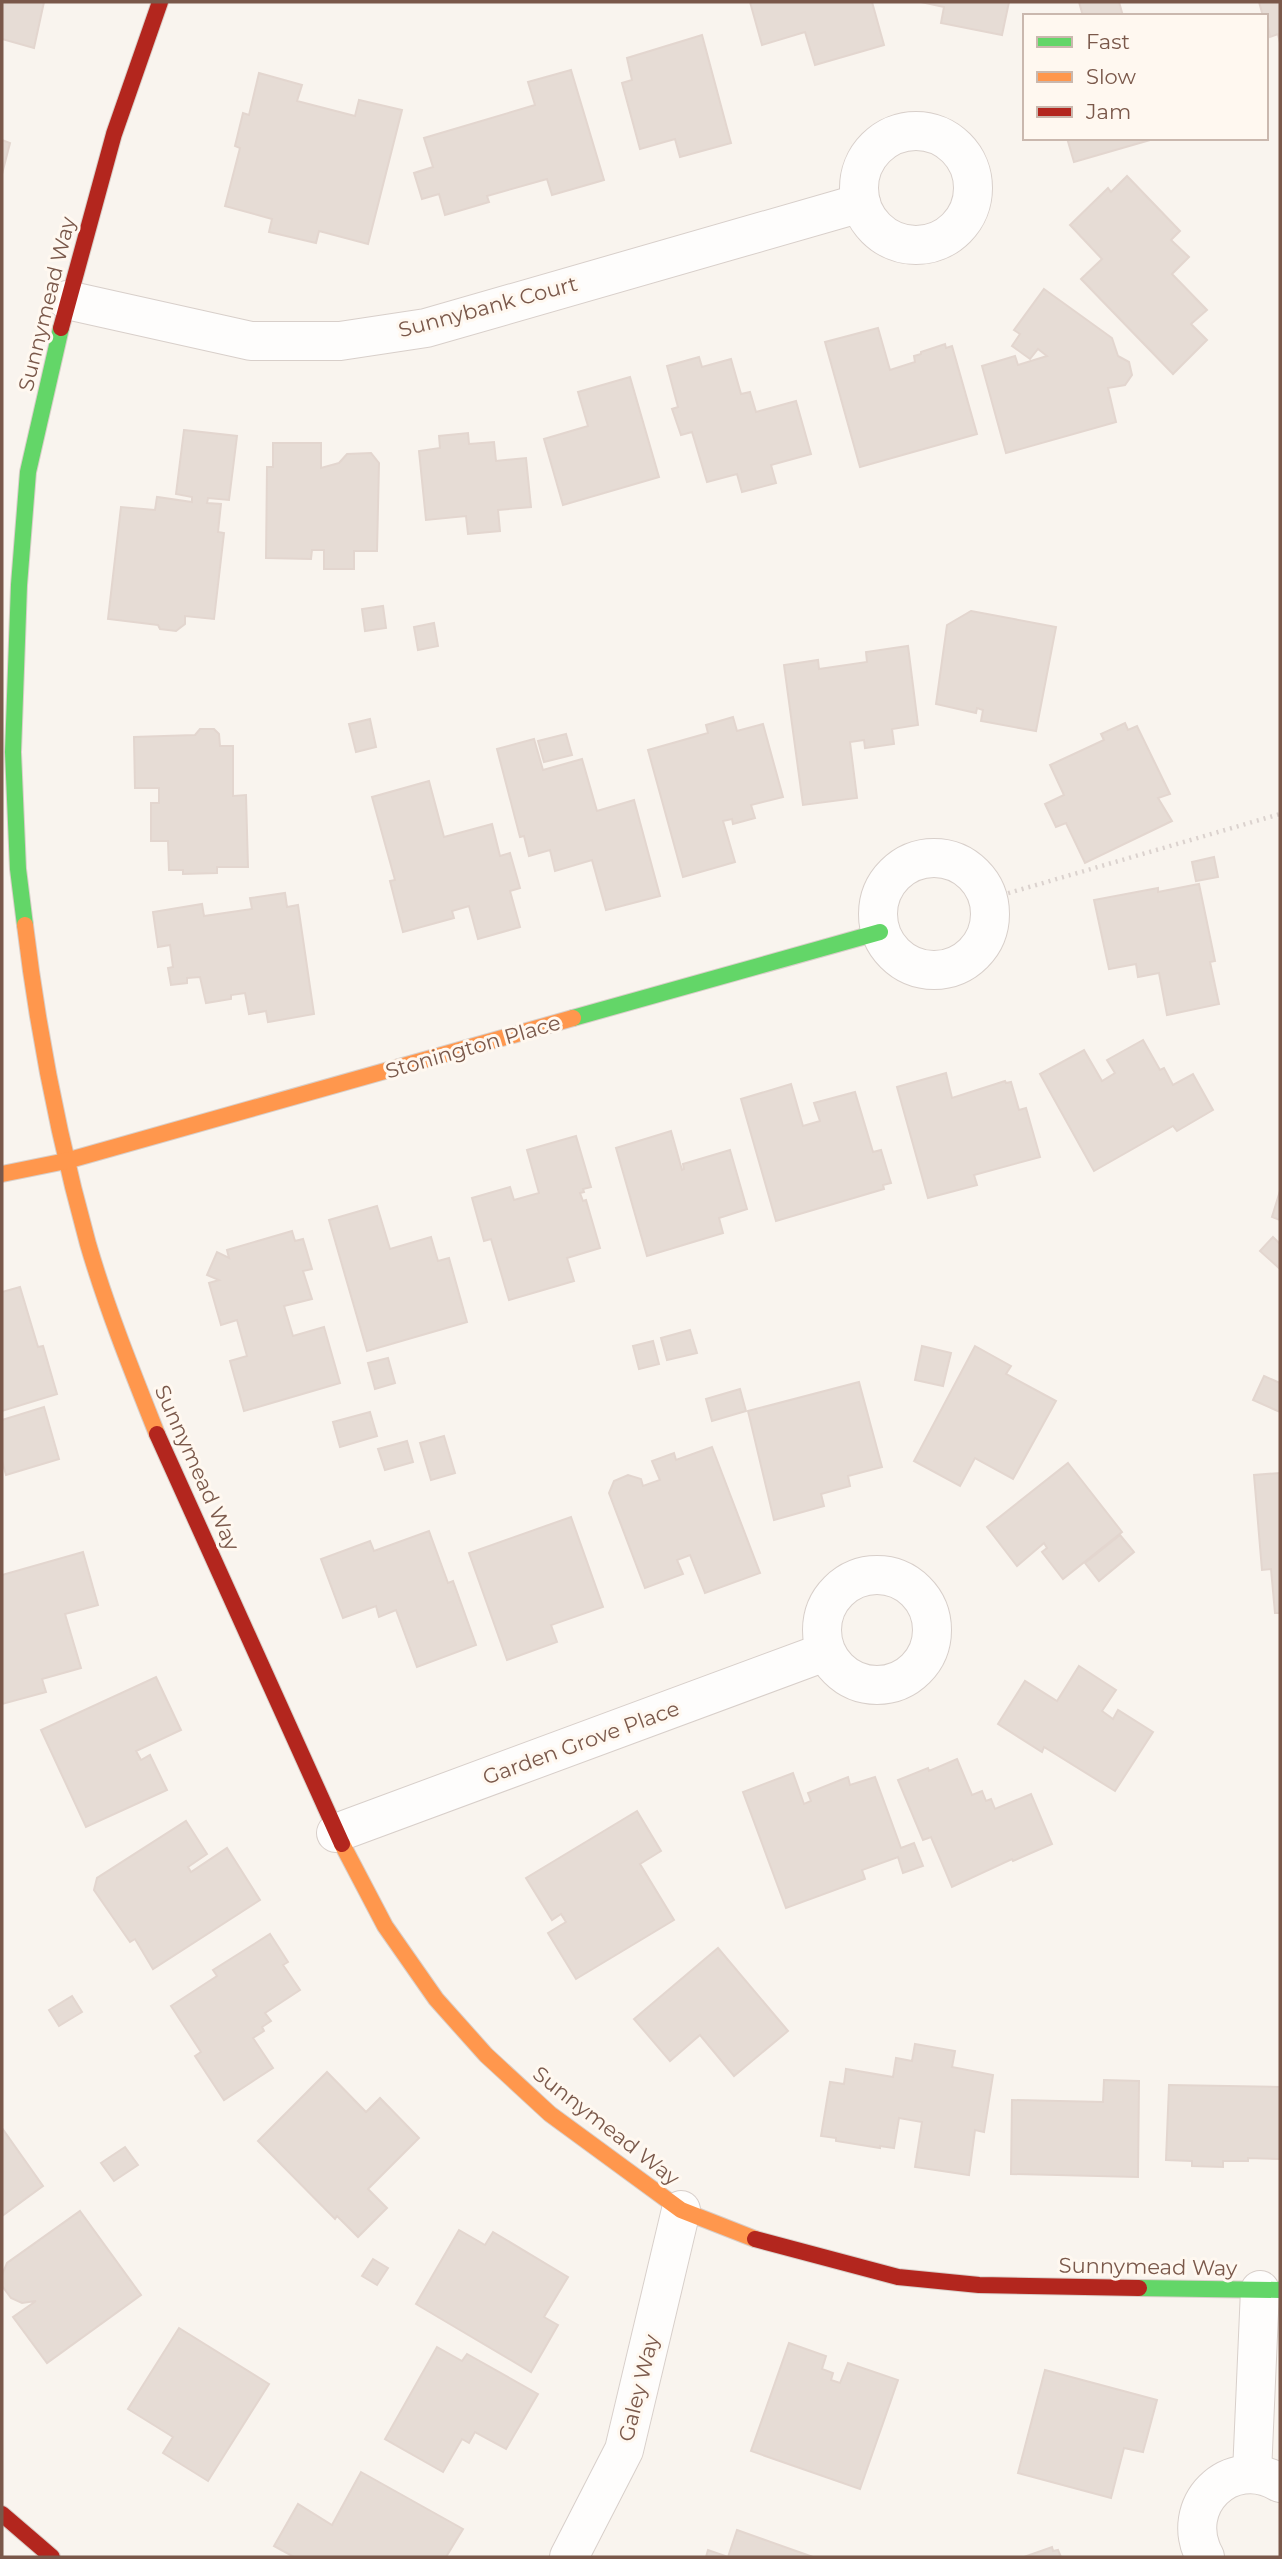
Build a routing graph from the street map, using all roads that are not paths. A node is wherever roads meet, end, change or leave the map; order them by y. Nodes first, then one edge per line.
1 (160, 2) edge
2 (861, 203) dead end
3 (67, 300) junction
4 (880, 932) junction
5 (66, 1161) junction
6 (2, 1174) edge
7 (825, 1652) dead end
8 (336, 1833) junction
9 (681, 2210) junction
10 (1270, 2290) edge
11 (1266, 2478) edge
12 (2, 2514) edge
13 (51, 2557) edge
14 (569, 2557) edge
15 (1205, 2557) edge

1 - 3 street, Sunnymead Way
2 - 3 street, Sunnybank Court
3 - 5 street, Sunnymead Way
4 - 4 street
4 - 5 street, Stonington Place
5 - 6 street, Stonington Place
5 - 8 street, Sunnymead Way
7 - 8 street, Garden Grove Place
8 - 9 street, Sunnymead Way
9 - 10 street, Sunnymead Way
9 - 14 street, Galey Way
10 - 11 street
11 - 15 street
12 - 13 street

